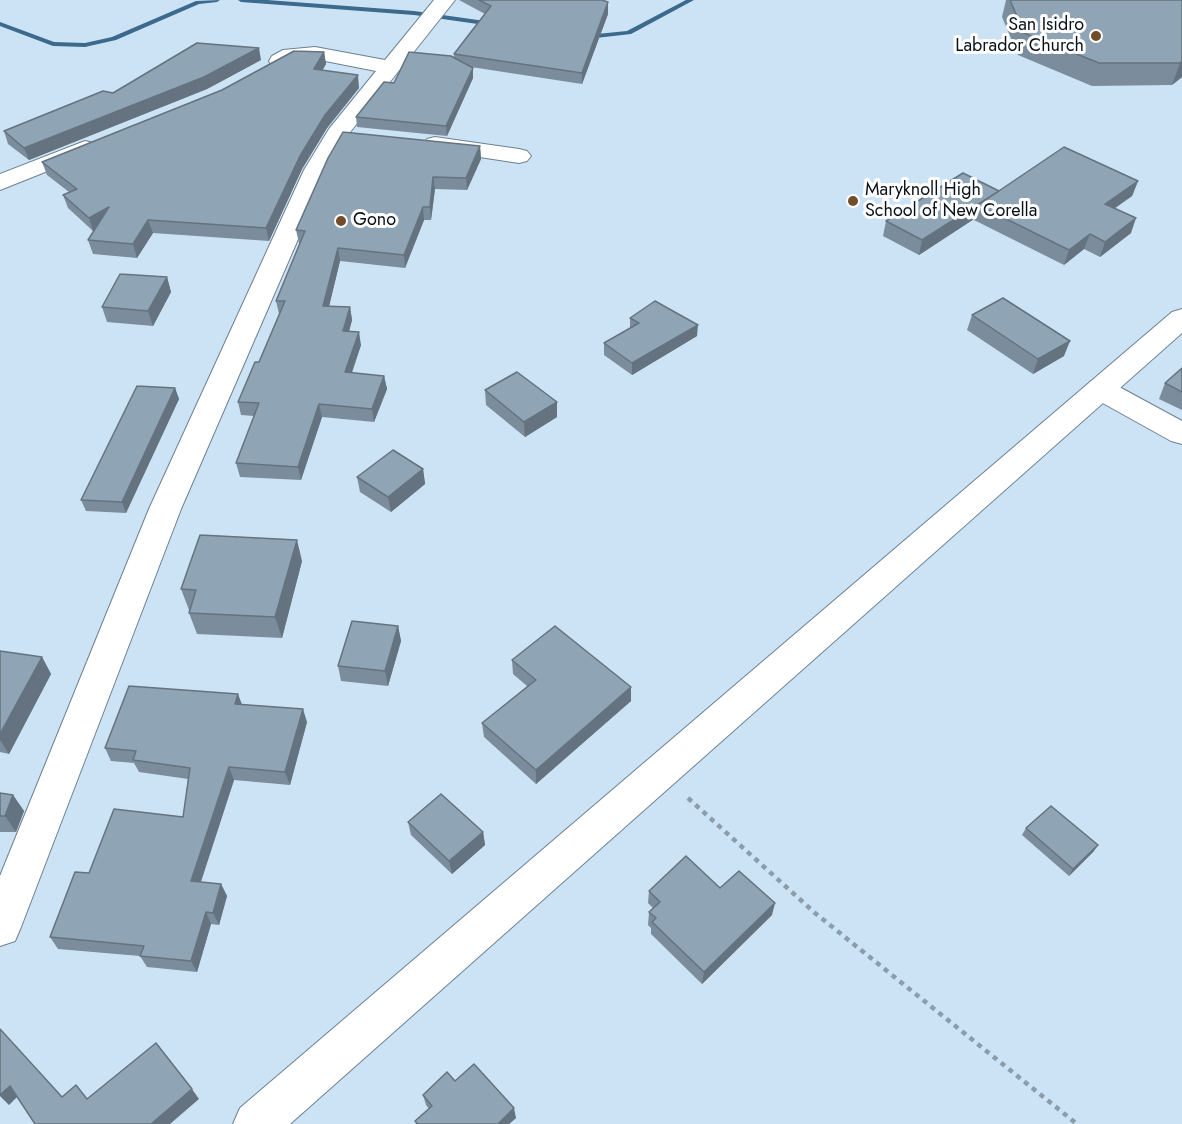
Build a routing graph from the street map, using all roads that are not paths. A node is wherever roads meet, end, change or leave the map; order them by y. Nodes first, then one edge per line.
1 (439, 9) edge
2 (392, 68) junction
3 (260, 73) edge
4 (110, 139) edge
5 (413, 142) edge
6 (519, 156) dead end
7 (0, 183) edge
8 (1182, 318) edge
9 (1100, 389) junction
10 (1182, 434) edge
11 (4, 906) edge
12 (256, 1124) edge

1 - 2 street
2 - 3 street
2 - 11 street
4 - 7 street
5 - 6 street
8 - 9 street
9 - 10 street
9 - 12 street

